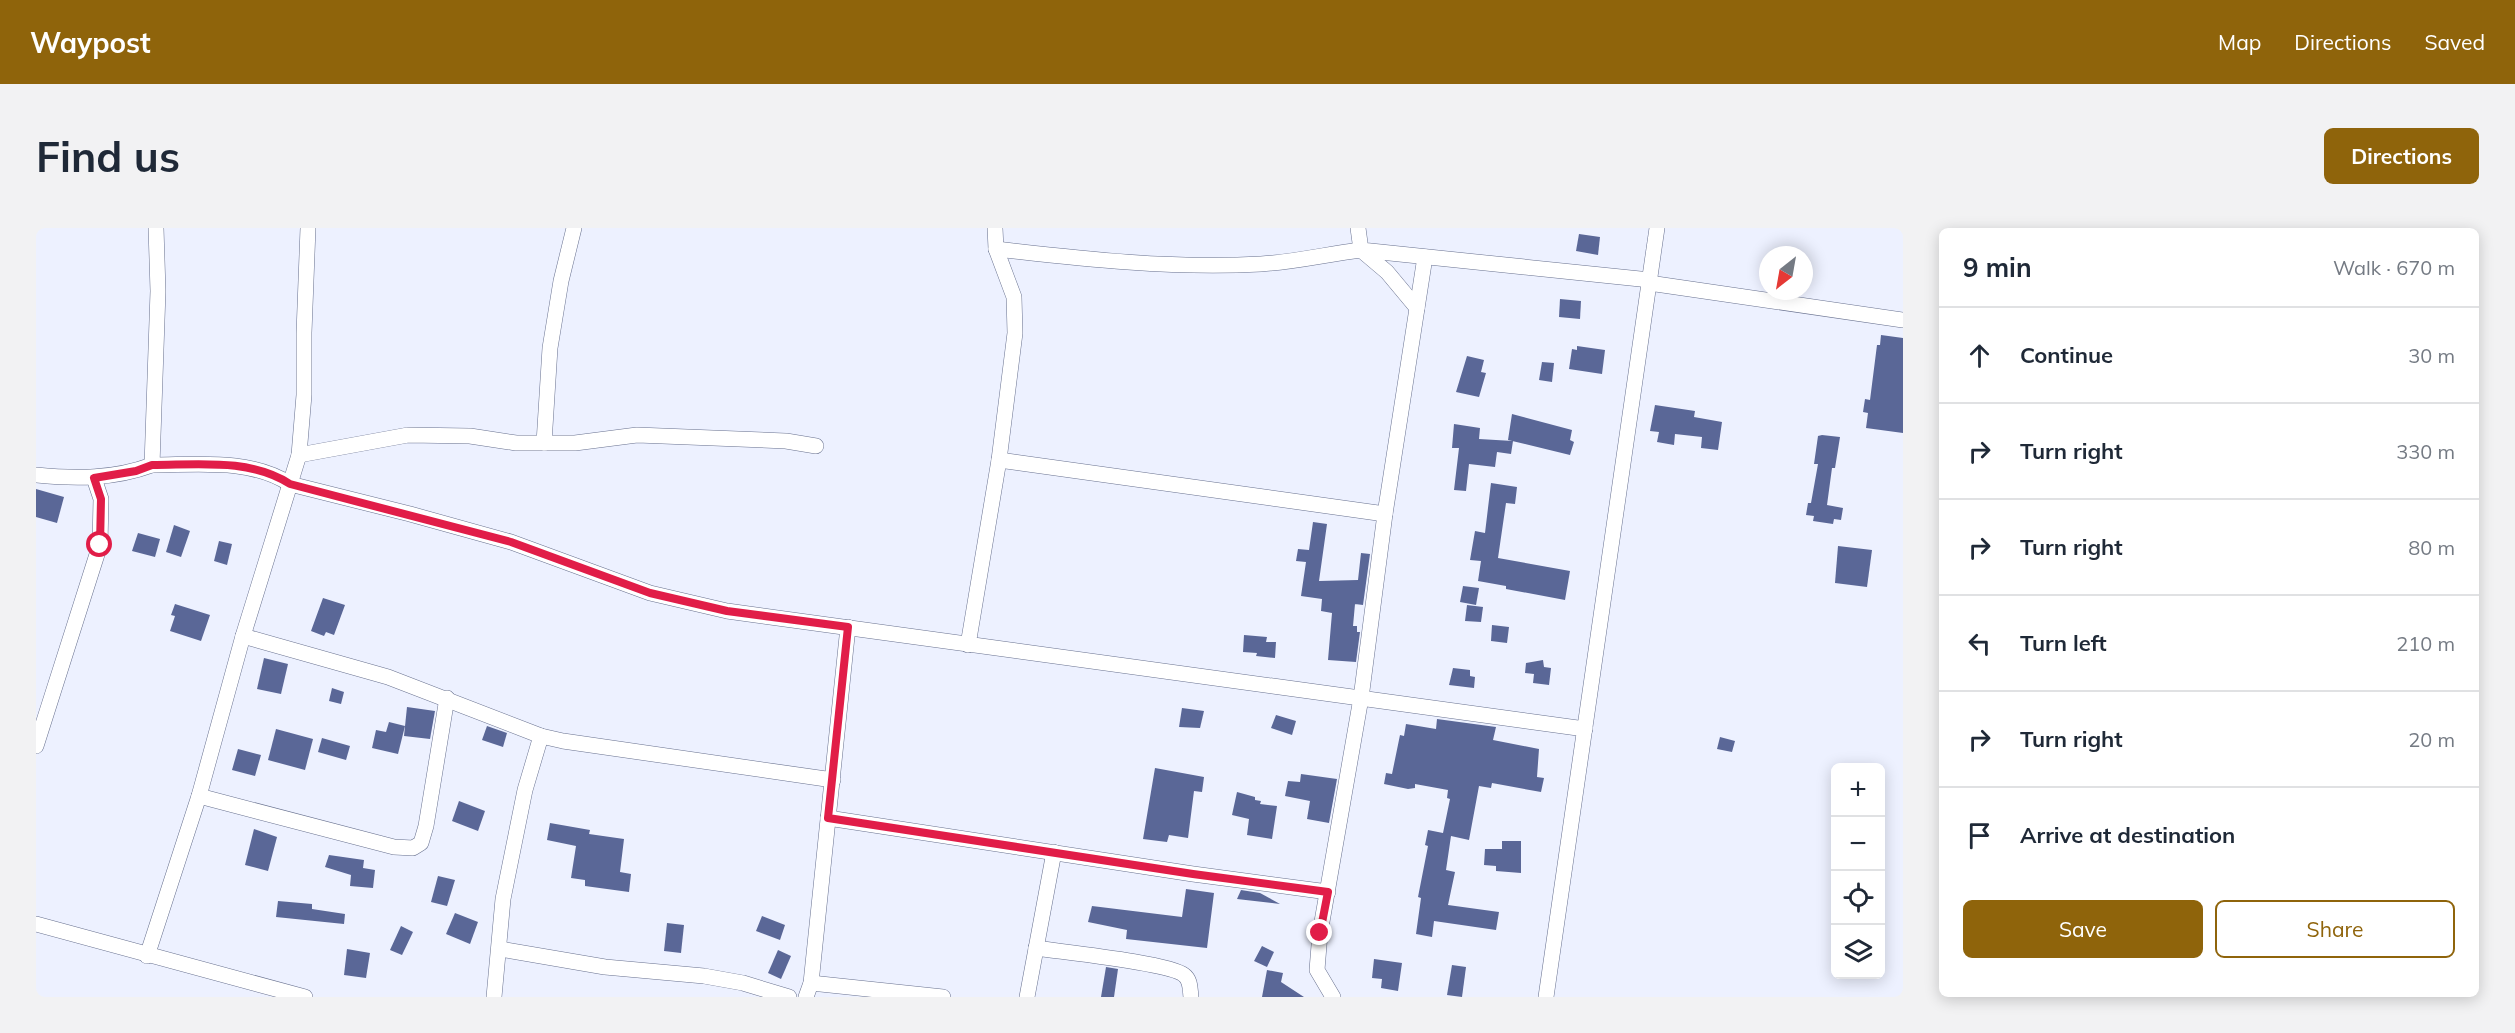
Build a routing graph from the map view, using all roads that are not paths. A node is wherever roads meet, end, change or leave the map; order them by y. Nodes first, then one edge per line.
1 (156, 228) edge
2 (308, 228) edge
3 (574, 228) edge
4 (995, 228) edge
5 (1358, 228) edge
6 (1657, 228) edge
7 (996, 249) junction
8 (1361, 250) junction
9 (1425, 257) junction
10 (1649, 282) junction
11 (1417, 308) junction
12 (1903, 320) edge
13 (544, 443) junction
14 (816, 446) dead end
15 (299, 455) junction
16 (999, 460) junction
17 (152, 465) junction
18 (36, 475) edge
19 (94, 478) junction
20 (290, 484) junction
21 (1385, 514) junction
22 (848, 627) junction
23 (243, 636) junction
24 (968, 645) junction
25 (447, 698) junction
26 (1361, 698) junction
27 (1585, 729) junction
28 (541, 736) junction
29 (36, 746) edge
30 (833, 780) junction
31 (199, 796) junction
32 (828, 818) junction
33 (1054, 852) junction
34 (1328, 892) junction
35 (36, 924) edge
36 (1036, 948) junction
37 (500, 949) junction
38 (147, 956) junction
39 (808, 990) edge
40 (305, 997) edge
41 (494, 997) edge
42 (789, 997) edge
43 (943, 997) edge
44 (1027, 997) edge
45 (1191, 997) edge
46 (1333, 997) edge
47 (1546, 997) edge

1 - 17 street
2 - 15 street
3 - 13 street
4 - 7 street
5 - 8 street
6 - 10 street
7 - 8 street
7 - 16 street
8 - 9 street
8 - 11 street
9 - 10 street
9 - 11 street
10 - 12 street
10 - 27 street
11 - 21 street
13 - 14 street
13 - 15 street
15 - 20 street
16 - 21 street
16 - 24 street
17 - 19 street
17 - 20 street
18 - 19 street
19 - 29 street
20 - 22 street
20 - 23 street
21 - 26 street
22 - 24 street
22 - 30 street
23 - 25 street
23 - 31 street
24 - 26 street
25 - 28 street
25 - 31 street
26 - 27 street
26 - 34 street
27 - 47 street
28 - 30 street
28 - 37 street
30 - 32 street
31 - 38 street
32 - 33 street
32 - 39 street
33 - 34 street
33 - 36 street
34 - 46 street
35 - 38 street
36 - 44 street
36 - 45 street
37 - 41 street
37 - 42 street
38 - 40 street
39 - 43 street

